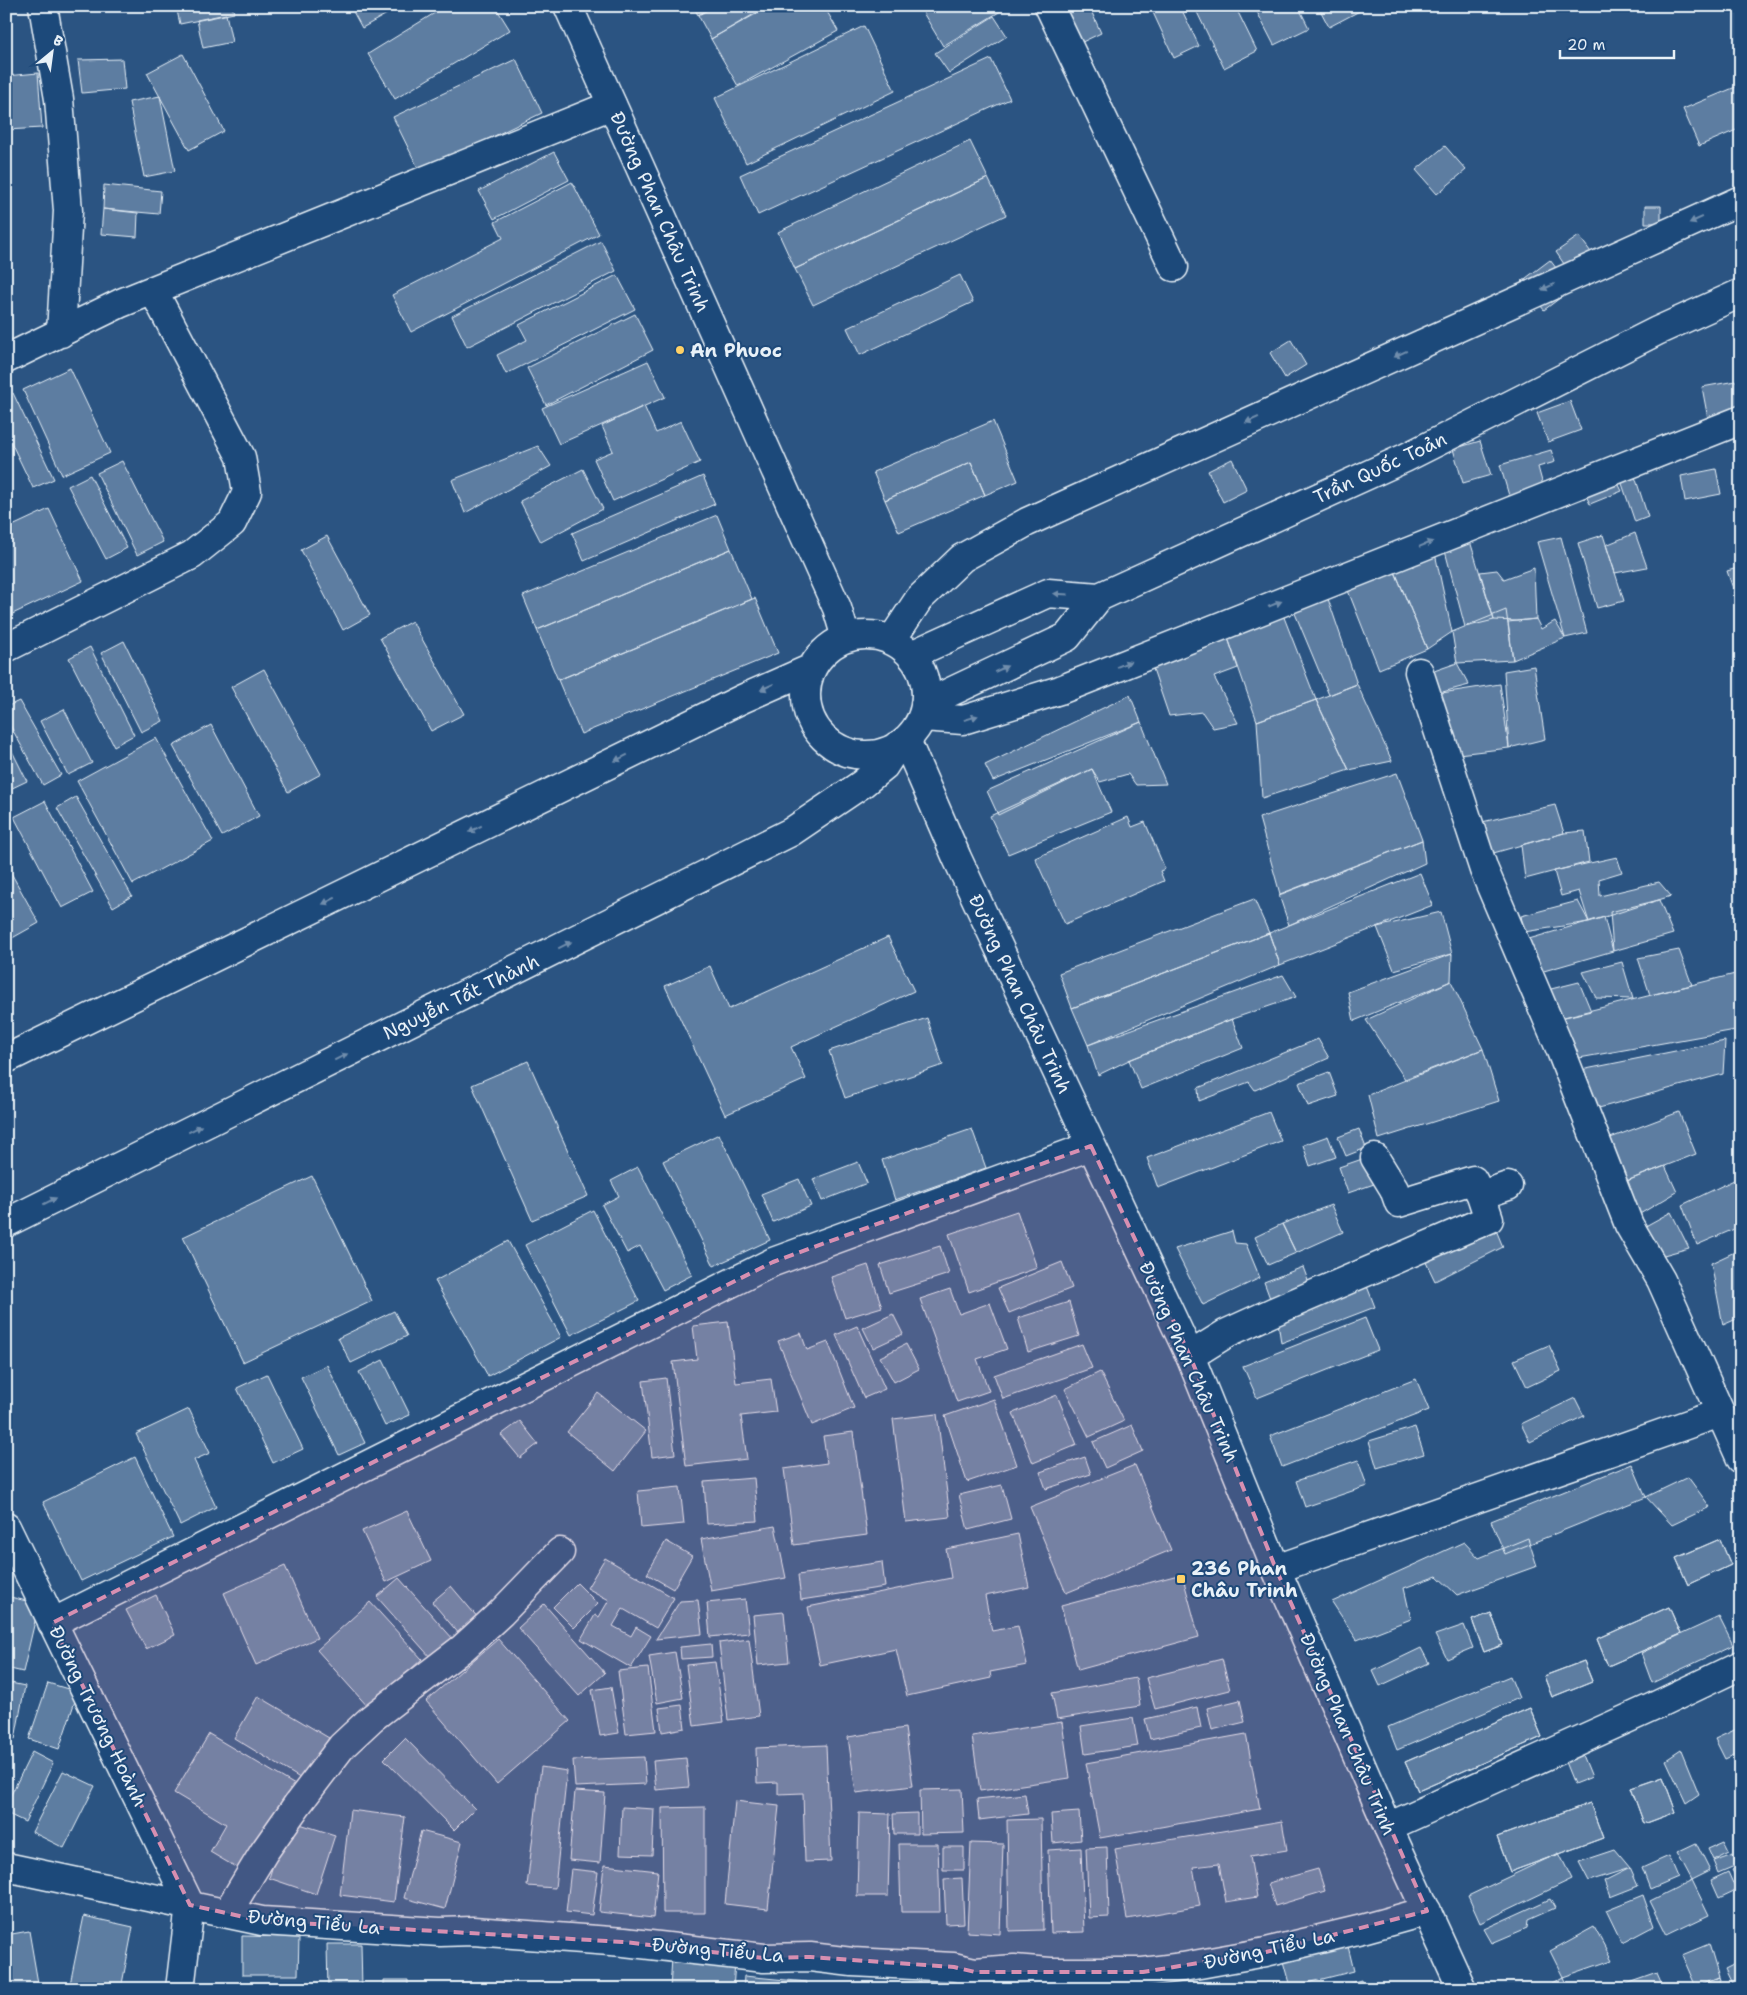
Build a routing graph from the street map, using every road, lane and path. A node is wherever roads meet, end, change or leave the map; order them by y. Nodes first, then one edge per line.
1 (43, 6) edge
2 (568, 6) edge
3 (1049, 6) edge
4 (612, 105) junction
5 (1741, 200) edge
6 (1174, 268) dead end
7 (153, 290) junction
8 (1741, 293) edge
9 (61, 332) junction
10 (6, 359) edge
11 (1741, 420) edge
12 (1099, 597) junction
13 (846, 638) junction
14 (6, 648) edge
15 (901, 648) junction
16 (812, 668) junction
17 (1419, 672) dead end
18 (924, 710) junction
19 (901, 743) junction
20 (6, 1059) edge
21 (1091, 1146) junction
22 (1375, 1158) dead end
23 (1508, 1186) dead end
24 (1481, 1195) junction
25 (6, 1223) edge
26 (1190, 1356) junction
27 (1720, 1413) junction
28 (1741, 1459) edge
29 (6, 1527) edge
30 (560, 1552) dead end
31 (1276, 1569) junction
32 (52, 1623) junction
33 (1741, 1665) edge
34 (1388, 1827) junction
35 (6, 1867) edge
36 (190, 1905) junction
37 (1428, 1912) junction
38 (227, 1913) junction
39 (180, 1989) edge
40 (1462, 1989) edge

1 - 9 street
2 - 4 street, Đường Phan Châu Trinh
3 - 6 street
4 - 7 street
4 - 13 street, Đường Phan Châu Trinh
5 -> 15 street
7 - 9 street
7 - 14 street
8 - 12 street, Trần Quốc Toản
9 - 10 street
18 -> 11 street
12 -> 15 street, Trần Quốc Toản
18 -> 12 street, Trần Quốc Toản
13 - 15 street
13 - 16 street
15 - 18 street
16 - 19 street
16 -> 20 street
17 - 27 street
18 - 19 street
19 - 21 street, Đường Phan Châu Trinh
25 -> 19 street, Nguyễn Tất Thành
21 - 26 street, Đường Phan Châu Trinh
21 - 32 street
22 - 24 street
23 - 24 street
24 - 26 street
26 - 31 street, Đường Phan Châu Trinh
27 - 28 street
27 - 31 street
29 - 32 street, Đường Trương Hoành
30 - 38 street
31 - 34 street, Đường Phan Châu Trinh
32 - 36 street, Đường Trương Hoành
33 - 34 street
34 - 37 street, Đường Phan Châu Trinh
35 - 36 street, Đường Tiểu La
36 - 38 street, Đường Tiểu La
36 - 39 street
37 - 38 street, Đường Tiểu La
37 - 40 street, Đường Phan Châu Trinh

